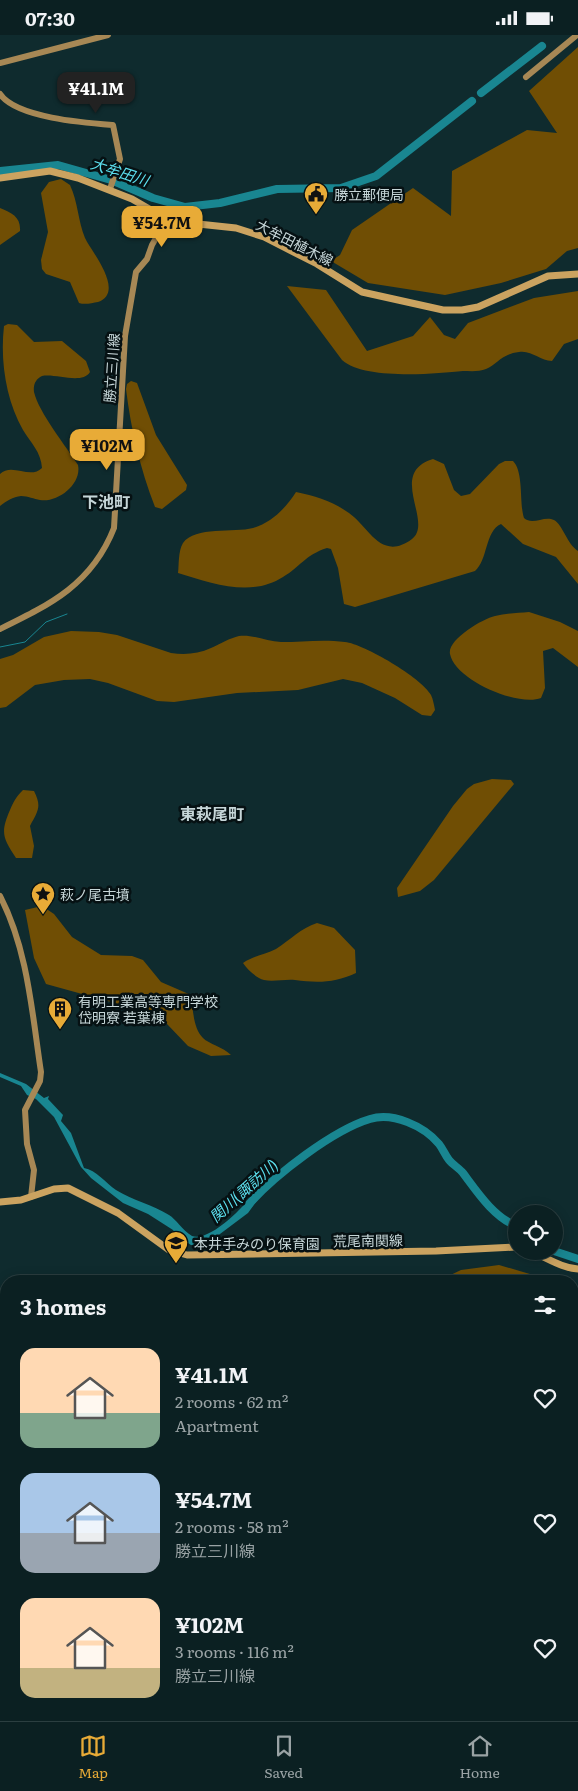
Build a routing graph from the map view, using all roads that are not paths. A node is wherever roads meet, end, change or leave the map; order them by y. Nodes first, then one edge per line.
1 (108, 35) edge
2 (577, 35) edge
3 (0, 63) edge
4 (526, 77) dead end
5 (0, 93) edge
6 (0, 178) edge
7 (111, 184) junction
8 (151, 212) junction
9 (578, 274) edge
10 (0, 629) edge
11 (0, 896) edge
12 (32, 1197) junction
13 (0, 1202) edge
14 (508, 1247) edge
15 (552, 1260) edge
16 (578, 1269) edge

1 - 3 street
2 - 4 street
5 - 7 street
6 - 7 main road, 大牟田植木線
7 - 8 main road, 大牟田植木線
8 - 9 main road, 大牟田植木線
8 - 10 street, 勝立三川線
11 - 12 street
12 - 13 main road, 荒尾南関線
12 - 14 main road, 荒尾南関線
15 - 16 main road

